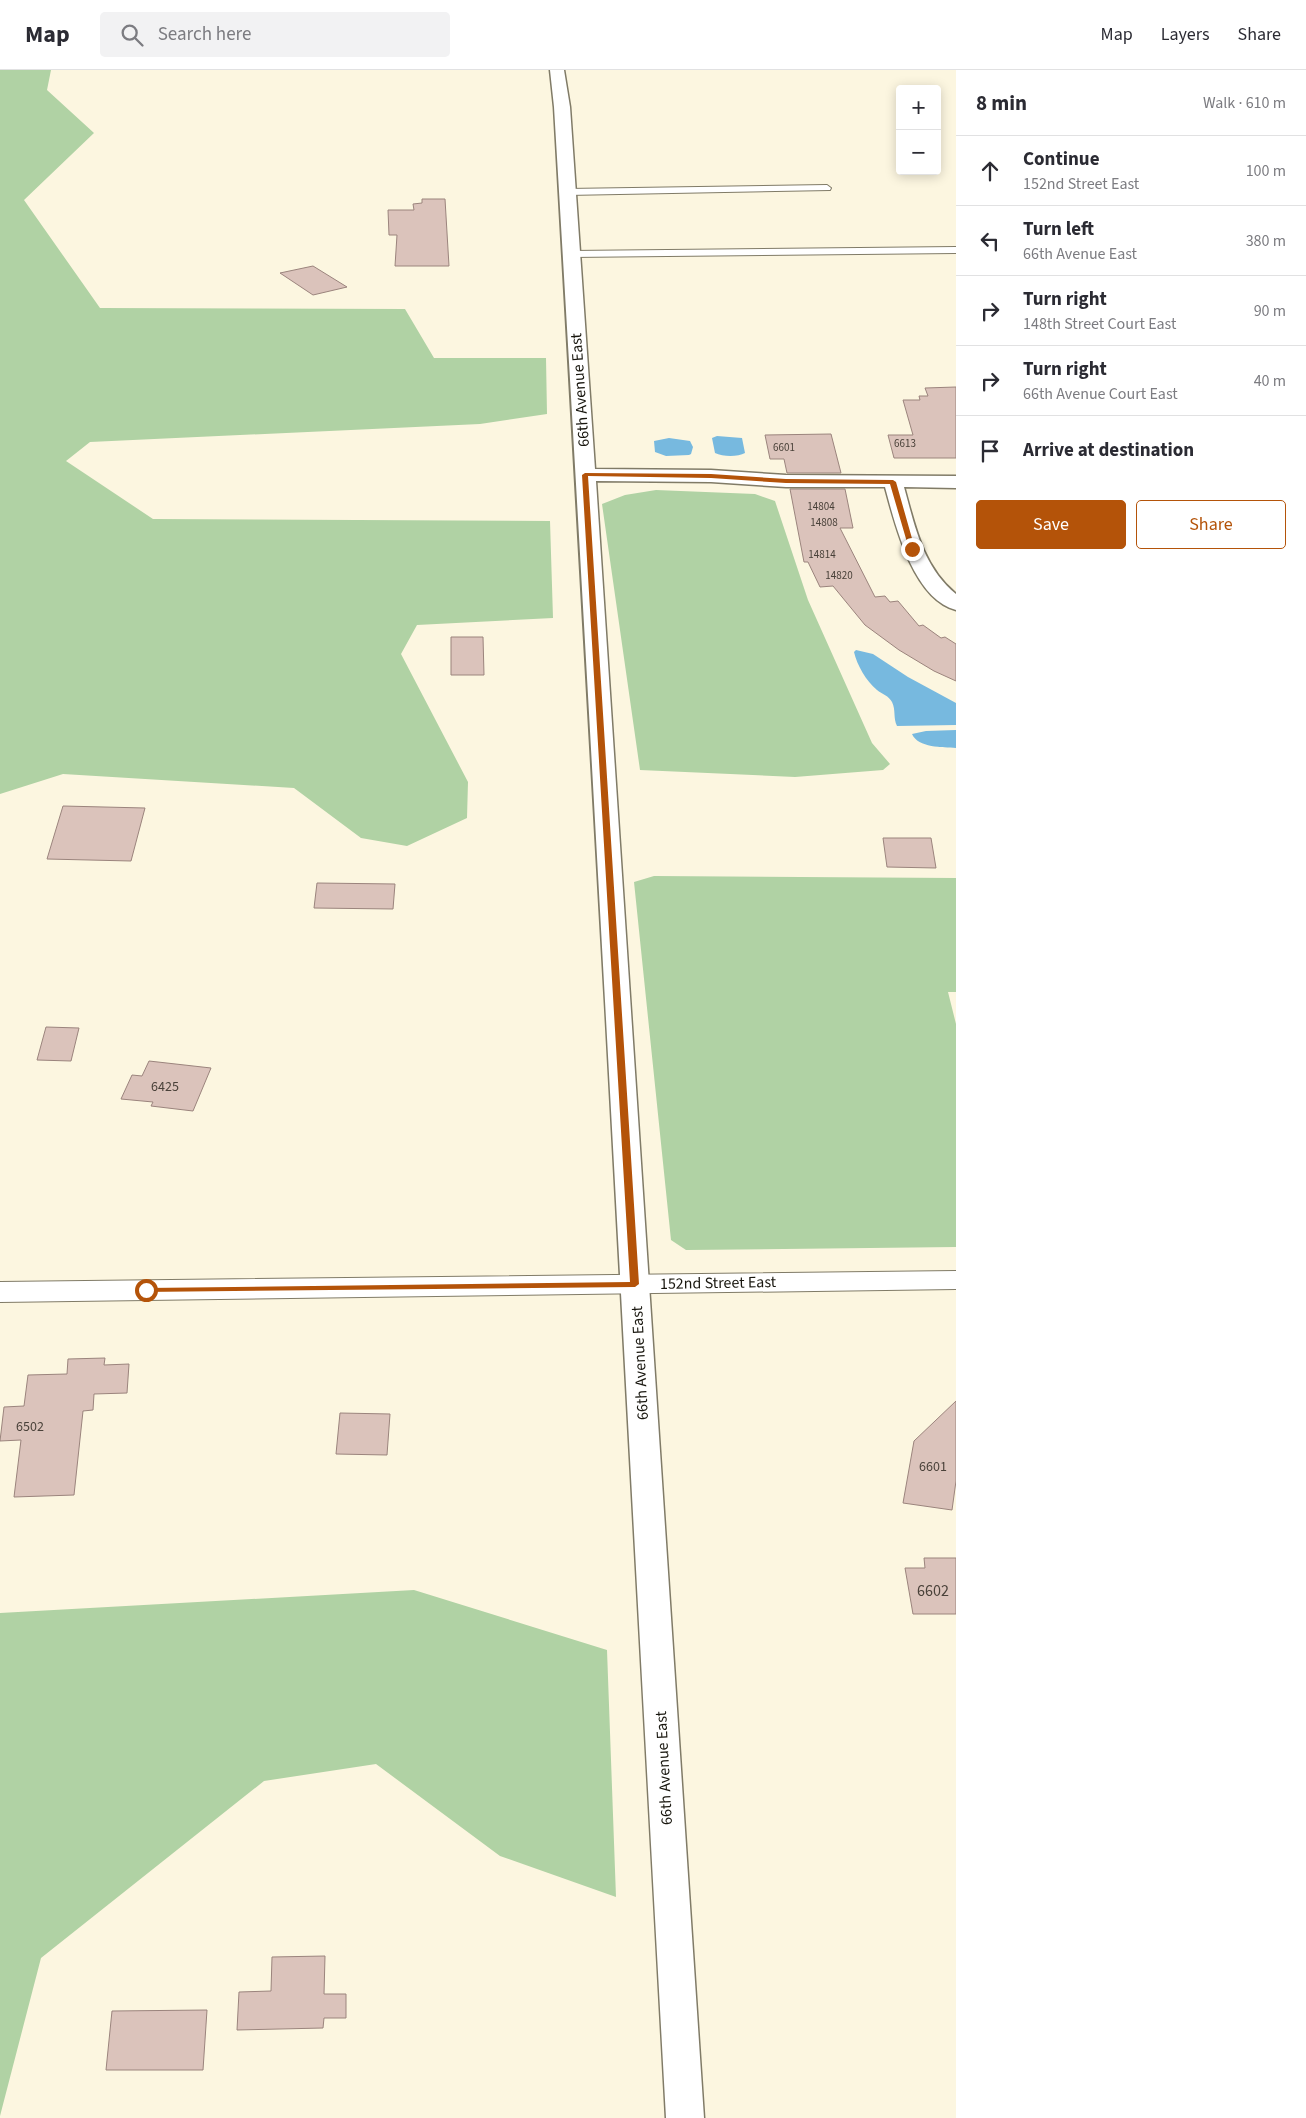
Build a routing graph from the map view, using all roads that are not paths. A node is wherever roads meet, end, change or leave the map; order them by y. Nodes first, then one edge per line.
1 (557, 70) edge
2 (827, 188) dead end
3 (567, 192) junction
4 (956, 250) edge
5 (571, 254) junction
6 (585, 475) junction
7 (893, 482) junction
8 (956, 482) edge
9 (956, 604) edge
10 (956, 1280) edge
11 (635, 1284) junction
12 (0, 1292) edge
13 (685, 2118) edge

1 - 3 street, 66th Avenue East
2 - 3 lane
3 - 5 street, 66th Avenue East
4 - 5 lane
5 - 6 street, 66th Avenue East
6 - 7 street
6 - 11 street, 66th Avenue East
7 - 8 street
7 - 9 street
10 - 11 street, 152nd Street East
11 - 12 street, 152nd Street East
11 - 13 street, 66th Avenue East

